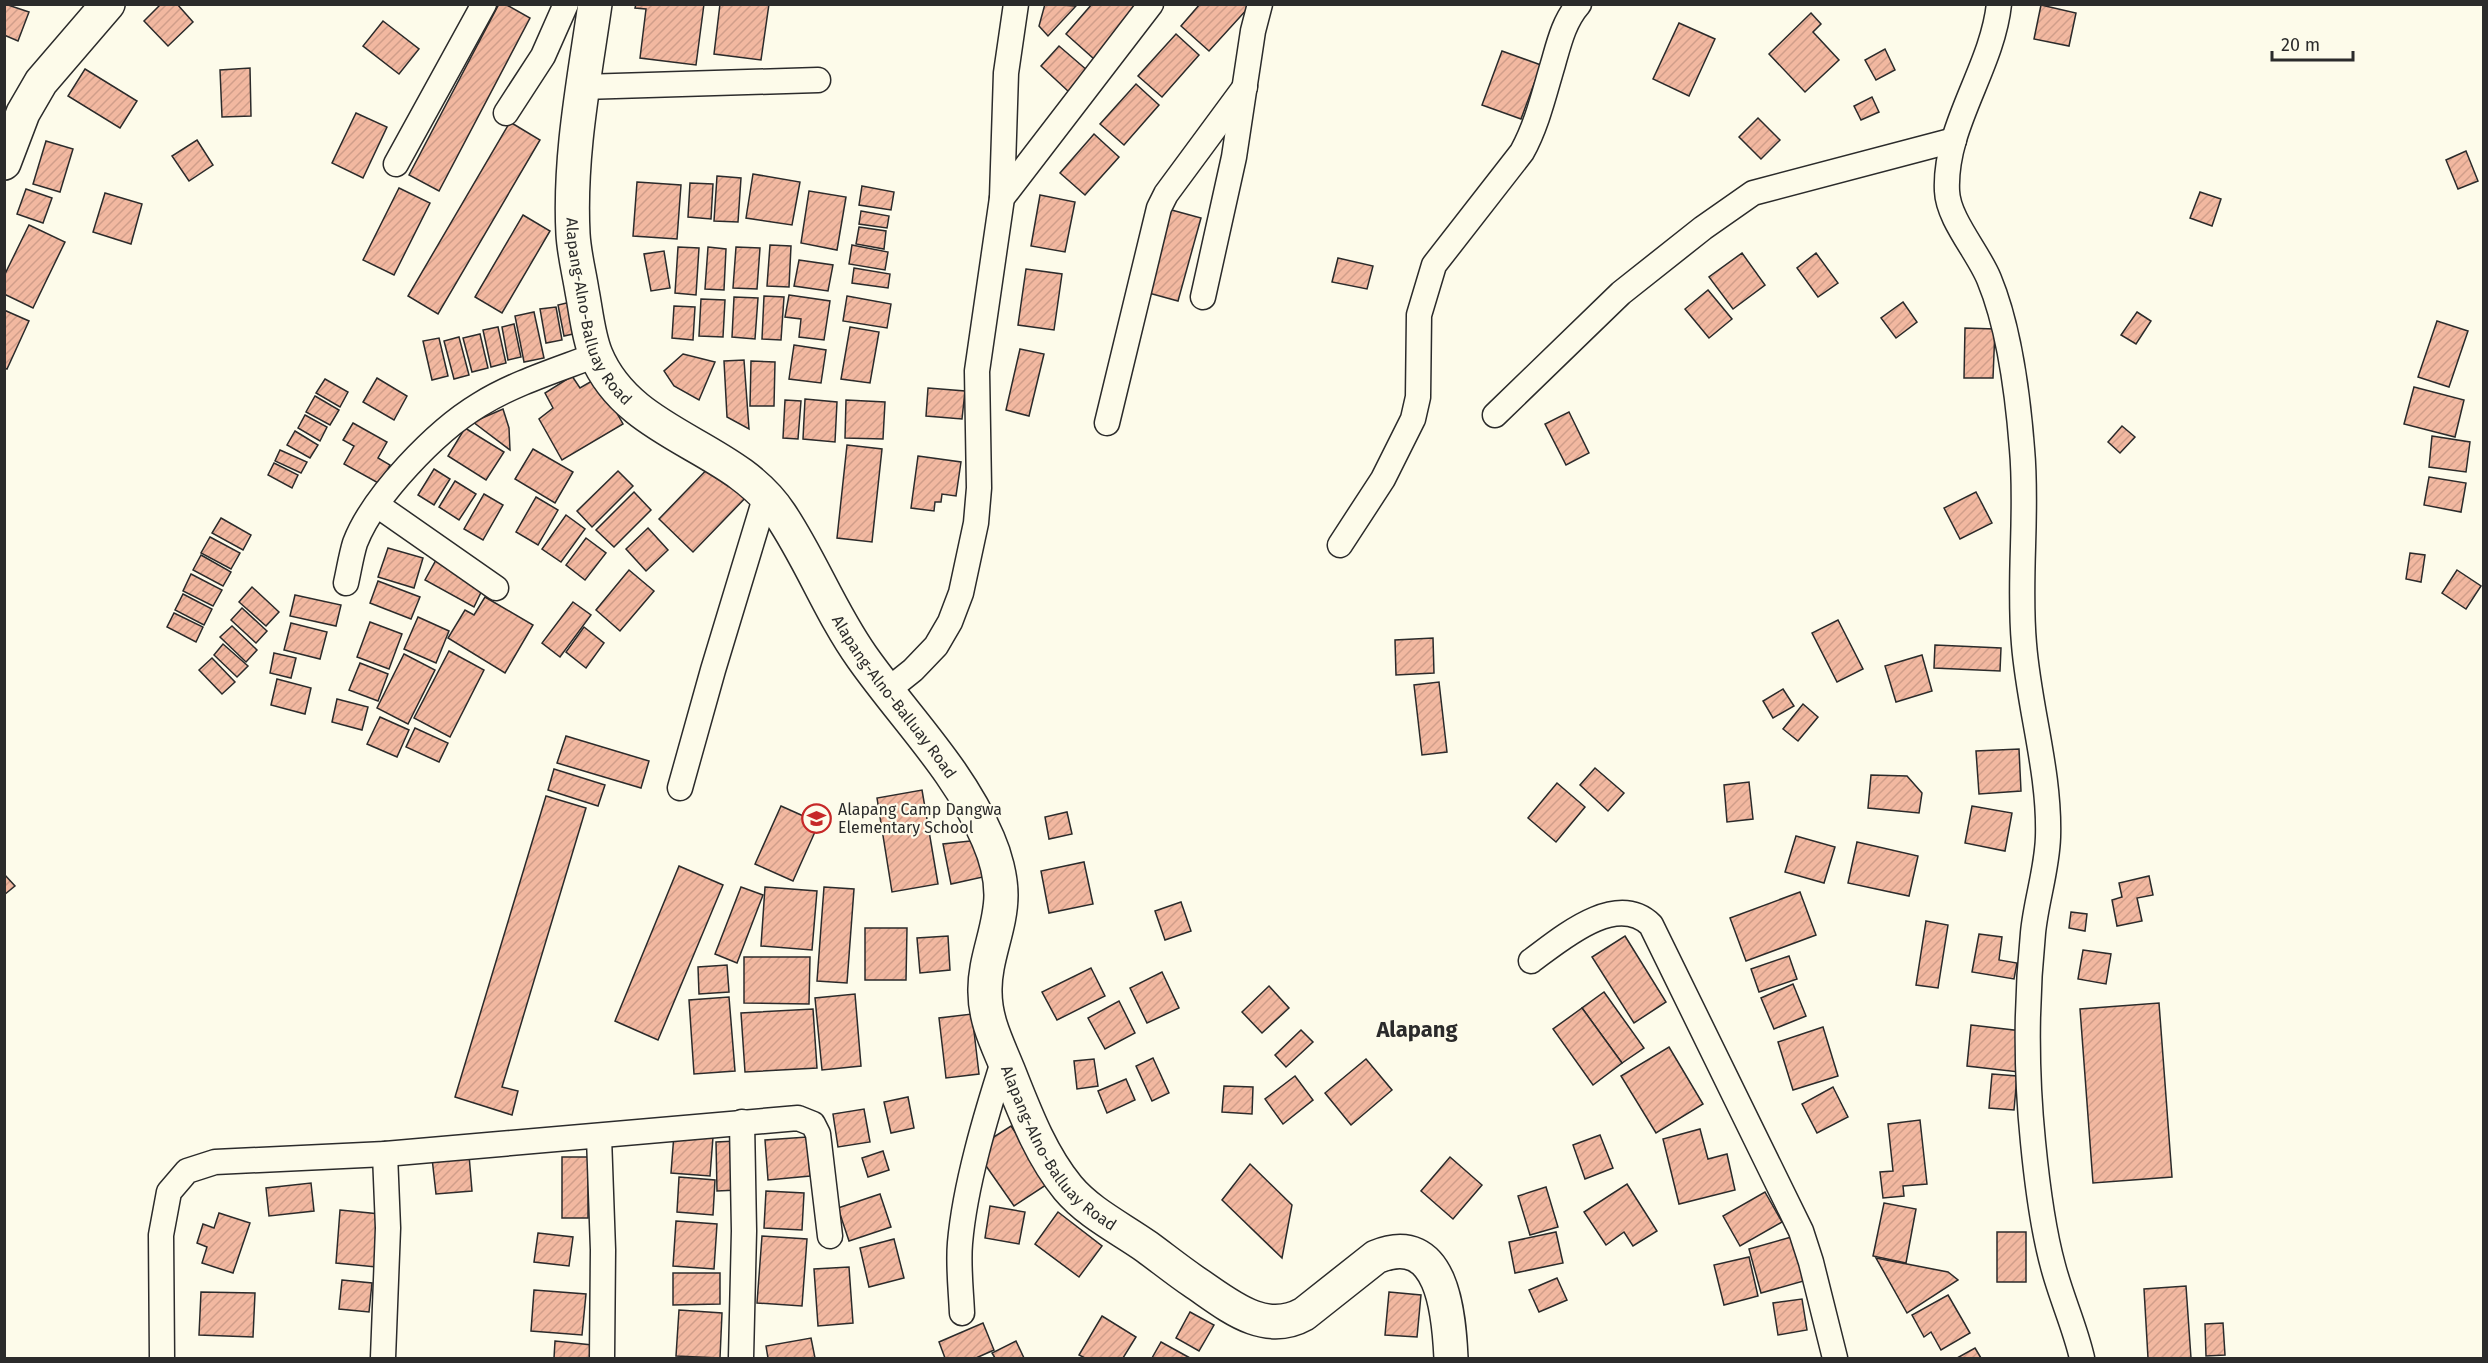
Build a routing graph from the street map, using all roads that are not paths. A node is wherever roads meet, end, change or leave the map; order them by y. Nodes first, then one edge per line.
1 (108, 4) edge
2 (484, 4) edge
3 (566, 4) edge
4 (595, 4) edge
5 (1016, 4) edge
6 (1151, 4) edge
7 (1260, 4) edge
8 (1579, 4) edge
9 (1999, 4) edge
10 (818, 80) dead end
11 (582, 87) junction
12 (1245, 87) junction
13 (506, 113) dead end
14 (1954, 141) junction
15 (4, 163) edge
16 (396, 164) dead end
17 (1002, 198) junction
18 (1203, 297) dead end
19 (596, 355) junction
20 (1495, 415) dead end
21 (1107, 423) dead end
22 (766, 495) junction
23 (377, 505) junction
24 (1340, 546) dead end
25 (346, 583) dead end
26 (496, 588) dead end
27 (888, 690) junction
28 (680, 788) dead end
29 (1531, 961) dead end
30 (1004, 1059) junction
31 (741, 1122) junction
32 (599, 1137) junction
33 (385, 1154) junction
34 (830, 1236) dead end
35 (962, 1313) dead end
36 (162, 1359) edge
37 (383, 1359) edge
38 (602, 1359) edge
39 (741, 1359) edge
40 (1451, 1359) edge
41 (1834, 1359) edge
42 (2082, 1359) edge

1 - 15 main road
2 - 16 street
3 - 13 street
4 - 11 main road, Alapang-Alno-Balluay Road
5 - 17 street
6 - 17 street
7 - 12 street
8 - 24 street
9 - 14 street
10 - 11 street
11 - 19 main road, Alapang-Alno-Balluay Road
12 - 18 street
12 - 21 street
14 - 20 street
14 - 42 street
17 - 27 street
19 - 22 main road, Alapang-Alno-Balluay Road
19 - 23 street
22 - 27 main road, Alapang-Alno-Balluay Road
22 - 28 street
23 - 25 street
23 - 26 street
27 - 30 main road, Alapang-Alno-Balluay Road
29 - 41 street
30 - 35 street
30 - 40 main road, Alapang-Alno-Balluay Road
31 - 32 street
31 - 34 street
31 - 39 street
32 - 33 street
32 - 38 street
33 - 36 street
33 - 37 street

